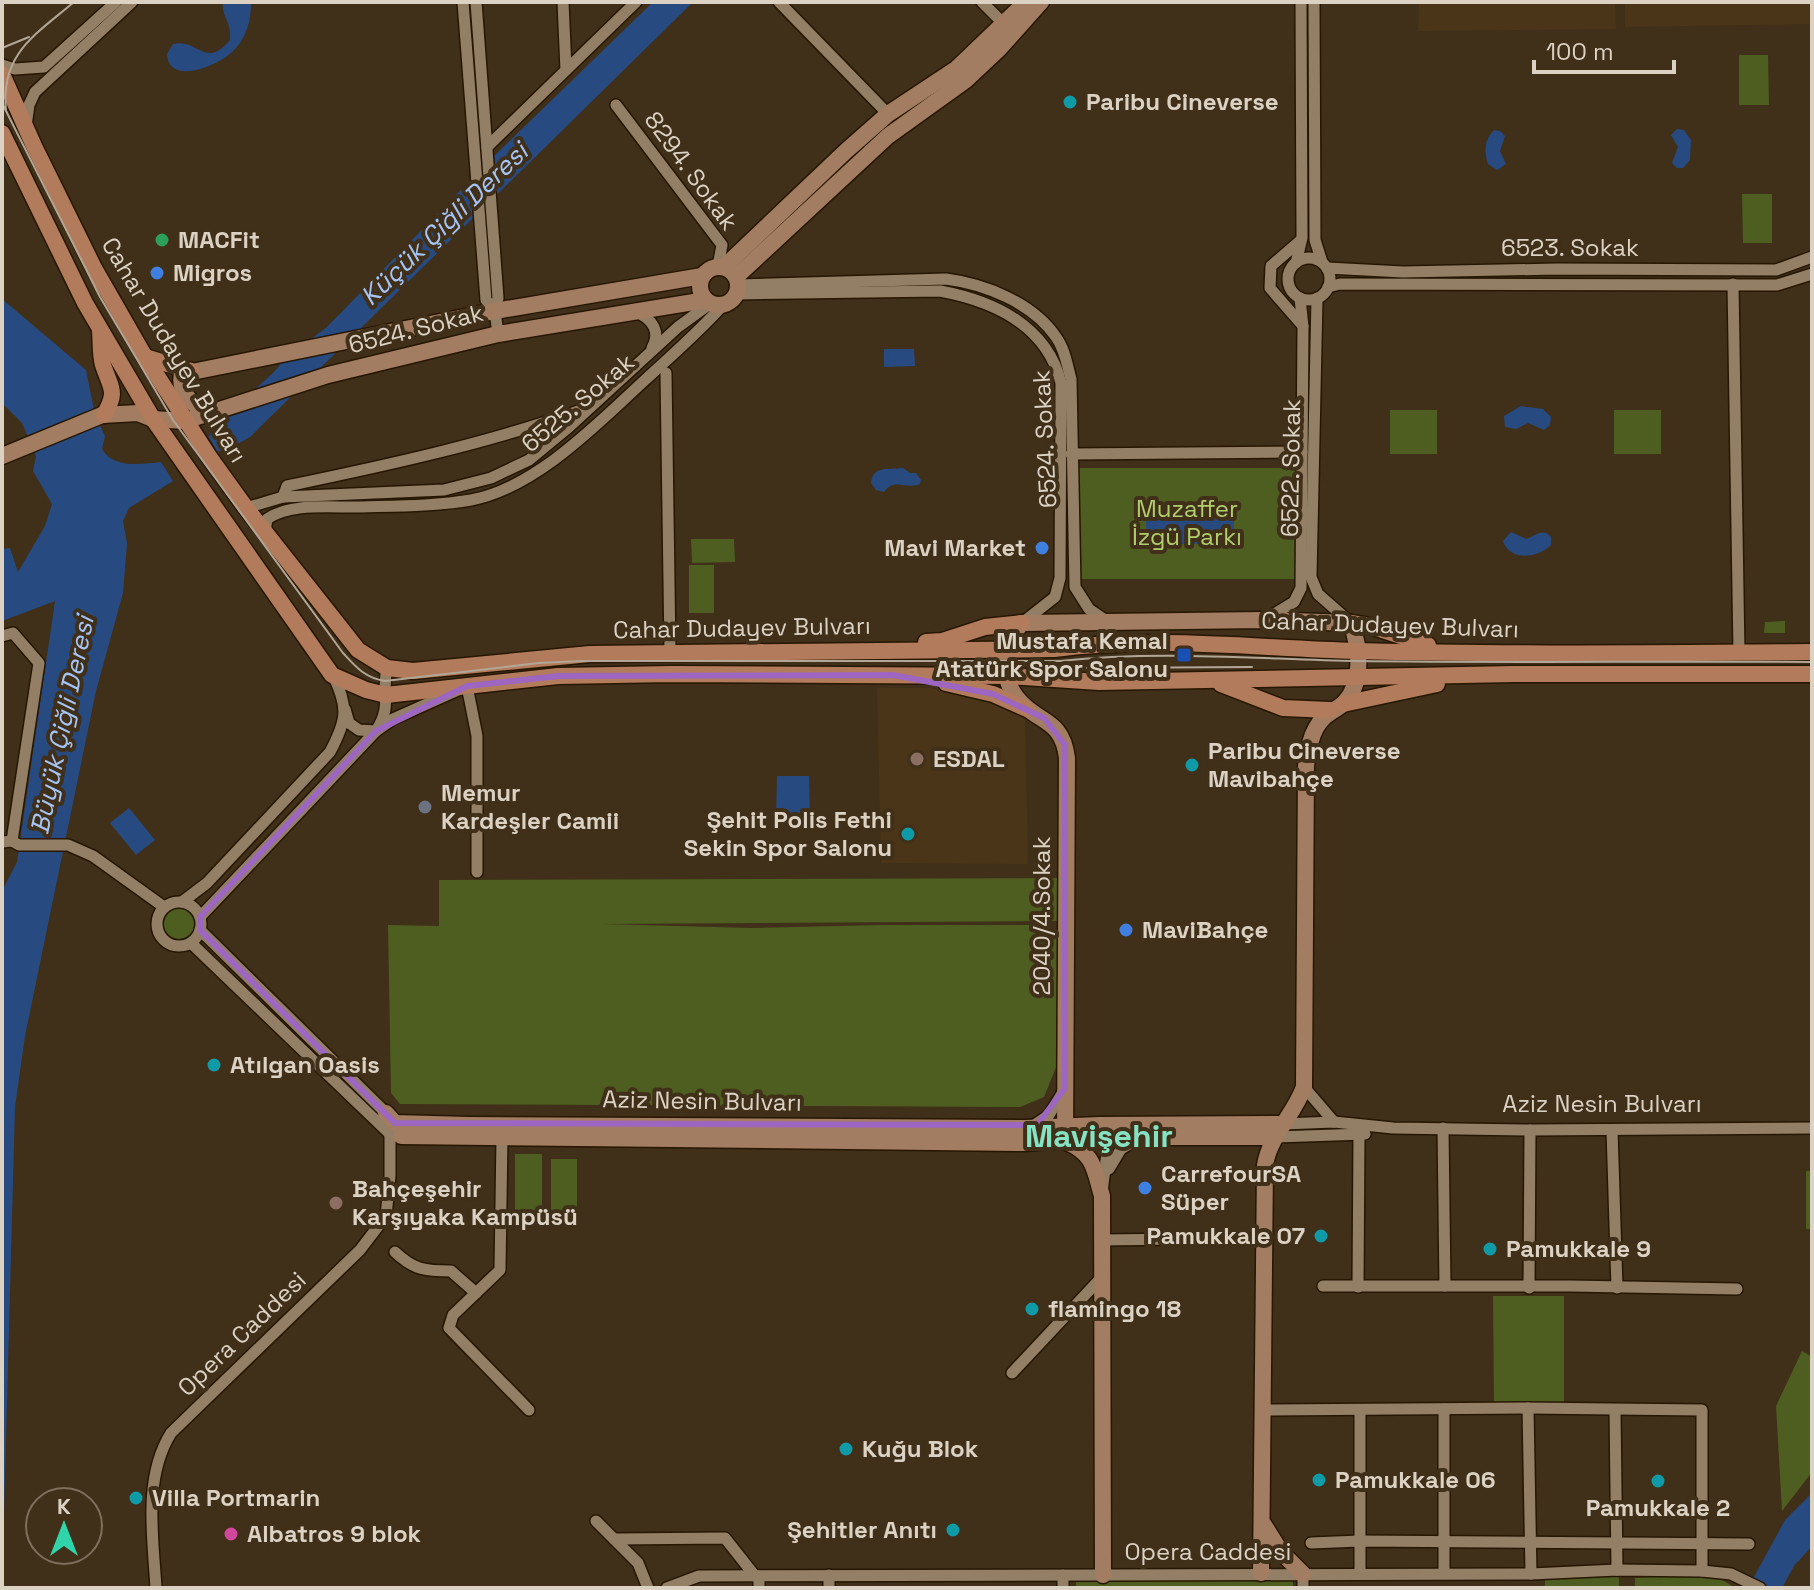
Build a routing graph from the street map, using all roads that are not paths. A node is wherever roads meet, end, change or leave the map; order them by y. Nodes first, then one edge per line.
1 (116, 2) edge
2 (132, 2) edge
3 (463, 2) edge
4 (476, 2) edge
5 (563, 2) edge
6 (636, 2) edge
7 (779, 2) edge
8 (982, 2) edge
9 (1026, 2) edge
10 (1041, 2) edge
11 (1301, 2) edge
12 (1314, 2) edge
13 (1008, 28) junction
14 (2, 65) edge
15 (566, 70) junction
16 (2, 74) edge
17 (616, 105) dead end
18 (888, 114) junction
19 (25, 126) junction
20 (2, 133) edge
21 (487, 151) junction
22 (1302, 238) junction
23 (1812, 257) edge
24 (1296, 263) junction
25 (1324, 265) junction
26 (1812, 274) edge
27 (702, 276) junction
28 (1733, 284) junction
29 (724, 287) junction
30 (1328, 287) junction
31 (1300, 298) junction
32 (1317, 298) junction
33 (495, 311) junction
34 (636, 312) junction
35 (99, 326) junction
36 (1303, 327) junction
37 (498, 334) junction
38 (145, 357) junction
39 (645, 358) junction
40 (191, 371) junction
41 (666, 373) dead end
42 (591, 407) junction
43 (207, 412) junction
44 (105, 415) junction
45 (153, 419) junction
46 (185, 421) junction
47 (1302, 452) junction
48 (1071, 454) junction
49 (2, 456) edge
50 (283, 497) junction
51 (246, 508) junction
52 (265, 532) junction
53 (1264, 620) junction
54 (1109, 622) junction
55 (1022, 623) junction
56 (1351, 623) junction
57 (2, 636) edge
58 (861, 650) junction
59 (1006, 650) junction
60 (1358, 651) junction
61 (670, 652) junction
62 (1812, 652) edge
63 (1514, 653) junction
64 (1739, 653) junction
65 (387, 668) junction
66 (1514, 674) junction
67 (1812, 674) edge
68 (332, 675) junction
69 (893, 675) junction
70 (1008, 676) junction
71 (1356, 677) junction
72 (1214, 679) junction
73 (467, 686) junction
74 (386, 695) junction
75 (1337, 707) junction
76 (345, 709) junction
77 (1027, 709) junction
78 (376, 731) junction
79 (11, 843) edge
80 (477, 872) dead end
81 (182, 902) junction
82 (164, 907) junction
83 (200, 917) junction
84 (200, 930) junction
85 (191, 943) junction
86 (1304, 1087) junction
87 (1065, 1088) junction
88 (1334, 1122) junction
89 (393, 1127) junction
90 (1026, 1128) junction
91 (1393, 1128) junction
92 (1443, 1128) junction
93 (1812, 1128) edge
94 (1530, 1130) junction
95 (1612, 1130) junction
96 (1101, 1131) junction
97 (1279, 1131) junction
98 (1065, 1134) junction
99 (1359, 1135) junction
100 (502, 1136) junction
101 (1141, 1137) junction
102 (1105, 1177) junction
103 (1102, 1196) junction
104 (1264, 1238) junction
105 (1102, 1240) junction
106 (395, 1252) dead end
107 (1102, 1277) junction
108 (1323, 1286) dead end
109 (1445, 1286) junction
110 (1358, 1287) junction
111 (1529, 1288) junction
112 (1617, 1288) junction
113 (1737, 1289) dead end
114 (476, 1293) junction
115 (1012, 1373) dead end
116 (1528, 1408) junction
117 (1444, 1409) junction
118 (529, 1410) dead end
119 (1264, 1410) junction
120 (1360, 1410) junction
121 (1615, 1410) junction
122 (596, 1521) dead end
123 (1263, 1521) junction
124 (614, 1539) junction
125 (1360, 1541) junction
126 (1311, 1543) dead end
127 (1444, 1543) junction
128 (1531, 1543) junction
129 (1617, 1543) junction
130 (1749, 1544) dead end
131 (1703, 1545) junction
132 (1617, 1570) junction
133 (1702, 1571) junction
134 (1261, 1573) junction
135 (1360, 1573) junction
136 (1444, 1573) junction
137 (1531, 1574) junction
138 (1063, 1575) junction
139 (1103, 1575) junction
140 (758, 1580) edge
141 (1303, 1581) edge
142 (829, 1582) edge
143 (1754, 1585) edge
144 (156, 1588) edge
145 (648, 1588) edge
146 (667, 1588) edge
147 (1063, 1588) edge

1 - 14 street
2 - 19 street
3 - 33 street
4 - 21 street
5 - 15 street
6 - 15 street
7 - 18 street
8 - 13 street
9 - 13 street, 6525. Sokak
10 - 13 street, 6525. Sokak
11 - 22 street
12 - 25 street
13 - 18 street, 6525. Sokak
13 - 29 street, 6525. Sokak
15 - 21 street
16 - 19 main road, Cahar Dudayev Bulvarı
17 - 29 street, 8294. Sokak
18 - 29 street, 6525. Sokak
19 - 38 main road, Cahar Dudayev Bulvarı
20 - 35 main road, Cahar Dudayev Bulvarı
21 - 33 street
22 - 24 street
22 - 36 street
23 - 25 street, 6523. Sokak
24 - 25 street
24 - 31 street
25 - 30 street
26 - 28 street, 6523. Sokak
27 - 29 street
27 - 29 street
27 - 33 street, 6524. Sokak
28 - 30 street, 6523. Sokak
28 - 64 street
29 - 34 street, 6524. Sokak
29 - 39 street, 6525. Sokak
29 - 48 street, 6524. Sokak
29 - 52 street, 6525. Sokak
29 - 55 street, 6524. Sokak
30 - 32 street
31 - 32 street
31 - 36 street, 6522. Sokak
32 - 56 street, 6522. Sokak
33 - 37 street
33 - 40 street, 6524. Sokak
34 - 37 street, 6524. Sokak
34 - 39 street
35 - 44 main road
35 - 45 main road, Cahar Dudayev Bulvarı
36 - 47 street, 6522. Sokak
37 - 43 street, 6524. Sokak
38 - 40 main road
38 - 46 main road, Cahar Dudayev Bulvarı
39 - 42 street, 6525. Sokak
40 - 43 street
41 - 61 street
42 - 50 street
42 - 50 street, 6525. Sokak
43 - 46 street, 6524. Sokak
44 - 45 street
44 - 49 street
45 - 46 street
45 - 68 main road, Cahar Dudayev Bulvarı
46 - 51 main road, Cahar Dudayev Bulvarı
47 - 48 street
47 - 53 street, 6522. Sokak
48 - 54 street, 6524. Sokak
50 - 51 street, 6525. Sokak
51 - 52 main road, Cahar Dudayev Bulvarı
52 - 65 main road, Cahar Dudayev Bulvarı
53 - 54 street
53 - 56 street
54 - 55 street
55 - 58 main road
55 - 59 street
56 - 60 street
56 - 63 main road
57 - 79 street
58 - 59 main road, Cahar Dudayev Bulvarı
58 - 61 main road, Cahar Dudayev Bulvarı
59 - 60 main road, Cahar Dudayev Bulvarı
59 - 70 street
60 - 63 main road, Cahar Dudayev Bulvarı
60 - 71 street
61 - 65 main road, Cahar Dudayev Bulvarı
62 - 64 main road, Cahar Dudayev Bulvarı
63 - 64 main road, Cahar Dudayev Bulvarı
65 - 74 street
66 - 67 main road, Cahar Dudayev Bulvarı
66 - 71 main road, Cahar Dudayev Bulvarı
66 - 75 main road
68 - 74 main road, Cahar Dudayev Bulvarı
68 - 76 street
69 - 70 main road, Cahar Dudayev Bulvarı
69 - 73 main road, Cahar Dudayev Bulvarı
69 - 77 main road
70 - 72 main road, Cahar Dudayev Bulvarı
70 - 77 street
71 - 72 main road, Cahar Dudayev Bulvarı
71 - 75 street
72 - 75 main road
73 - 74 main road, Cahar Dudayev Bulvarı
73 - 78 street
73 - 80 street
74 - 78 street
75 - 86 street
76 - 78 street
76 - 81 street
77 - 87 street, 2040/4.Sokak
78 - 83 street
79 - 82 street
81 - 82 street
81 - 83 street
82 - 85 street
83 - 84 street
84 - 85 street
84 - 89 street
85 - 89 street
86 - 88 street
86 - 97 street
87 - 90 street
87 - 98 street, 2040/4.Sokak
88 - 91 street, Aziz Nesin Bulvarı
88 - 97 street, Aziz Nesin Bulvarı
89 - 90 street, Aziz Nesin Bulvarı
89 - 100 street, Aziz Nesin Bulvarı
89 - 144 street, Opera Caddesi
90 - 98 street, Aziz Nesin Bulvarı
91 - 92 street, Aziz Nesin Bulvarı
91 - 99 street, Aziz Nesin Bulvarı
92 - 94 street, Aziz Nesin Bulvarı
92 - 109 street
93 - 95 street, Aziz Nesin Bulvarı
94 - 95 street, Aziz Nesin Bulvarı
94 - 111 street
95 - 112 street
96 - 97 street, Aziz Nesin Bulvarı
96 - 98 street, Aziz Nesin Bulvarı
96 - 101 street, Aziz Nesin Bulvarı
96 - 102 street
97 - 99 street, Aziz Nesin Bulvarı
97 - 101 street, Aziz Nesin Bulvarı
97 - 104 street
98 - 100 street, Aziz Nesin Bulvarı
98 - 103 street
99 - 110 street
100 - 114 street
101 - 102 street
102 - 103 street
103 - 105 street
104 - 105 street
104 - 119 street
105 - 107 street
106 - 114 street
107 - 115 street
107 - 139 street
108 - 110 street
109 - 110 street
109 - 111 street
111 - 112 street
112 - 113 street
114 - 118 street
116 - 117 street
116 - 121 street
116 - 128 street
117 - 120 street
117 - 127 street
119 - 120 street
119 - 123 street
120 - 125 street
121 - 129 street
121 - 131 street
122 - 124 street
123 - 134 street
123 - 141 street
124 - 140 street
124 - 145 street
125 - 126 street
125 - 127 street
125 - 135 street
127 - 128 street
127 - 136 street
128 - 129 street
128 - 137 street
129 - 131 street
129 - 132 street
130 - 131 street
131 - 133 street
132 - 133 street, Opera Caddesi
132 - 137 street, Opera Caddesi
133 - 143 street, Opera Caddesi
134 - 139 street, Opera Caddesi
134 - 141 street, Opera Caddesi
135 - 136 street, Opera Caddesi
135 - 141 street, Opera Caddesi
136 - 137 street, Opera Caddesi
138 - 139 street, Opera Caddesi
138 - 142 street, Opera Caddesi
138 - 147 street
140 - 142 street, Opera Caddesi
140 - 146 street, Opera Caddesi

